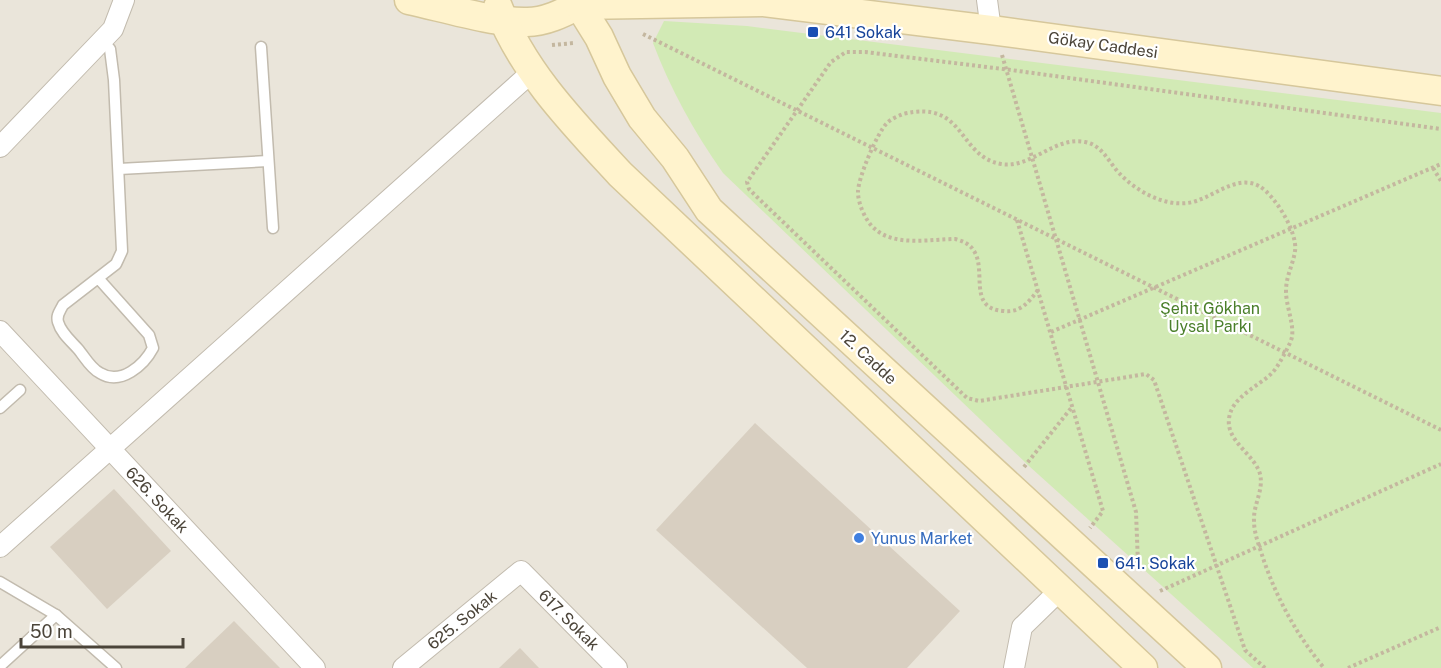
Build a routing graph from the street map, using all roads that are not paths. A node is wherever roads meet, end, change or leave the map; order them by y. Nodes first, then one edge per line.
1 (124, 0) edge
2 (409, 0) edge
3 (987, 0) edge
4 (763, 1) edge
5 (579, 2) edge
6 (500, 10) edge
7 (991, 30) junction
8 (102, 40) junction
9 (261, 47) dead end
10 (533, 71) junction
11 (1441, 91) edge
12 (0, 147) edge
13 (268, 161) junction
14 (119, 169) junction
15 (273, 228) dead end
16 (98, 278) junction
17 (0, 331) edge
18 (20, 390) dead end
19 (0, 408) edge
20 (110, 450) junction
21 (0, 547) edge
22 (521, 571) joint
23 (4, 584) edge
24 (1060, 590) junction
25 (0, 594) edge
26 (56, 615) junction
27 (0, 666) edge
28 (116, 668) edge
29 (315, 668) edge
30 (403, 668) edge
31 (617, 668) edge
32 (1014, 668) edge
33 (1143, 668) edge
34 (1207, 668) edge

1 - 8 street
2 - 6 main road
3 - 7 street
4 - 5 main road, Gökay Caddesi
4 - 7 main road, Gökay Caddesi
5 - 6 main road
5 - 34 main road, 12. Cadde
6 - 10 main road
7 - 11 main road, Gökay Caddesi
8 - 12 street
8 - 14 lane
9 - 13 lane
10 - 20 street
10 - 24 main road
13 - 14 lane
13 - 15 lane
14 - 16 lane
16 - 16 lane
17 - 20 street, 626. Sokak
18 - 19 lane
20 - 21 street
20 - 29 street, 626. Sokak
22 - 30 street, 625. Sokak
22 - 31 street, 617. Sokak
23 - 25 lane
23 - 26 lane
24 - 32 street
24 - 33 main road
26 - 27 lane
26 - 28 lane

